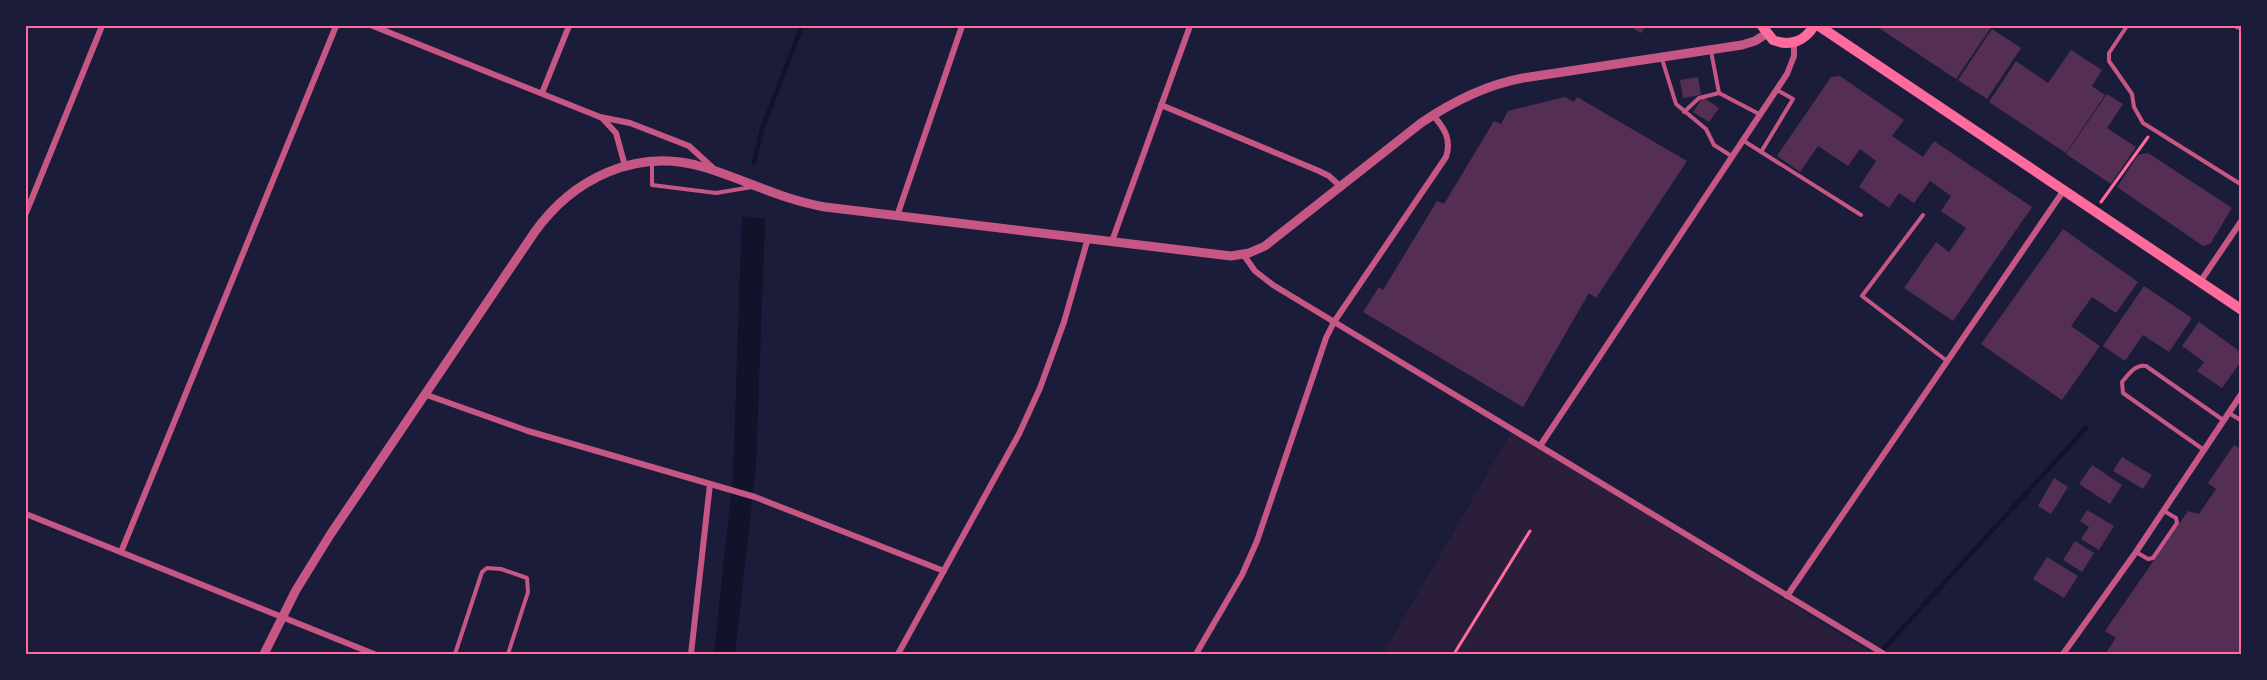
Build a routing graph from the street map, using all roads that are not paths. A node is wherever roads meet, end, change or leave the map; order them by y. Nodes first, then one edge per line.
1 (102, 26) edge
2 (336, 26) edge
3 (373, 26) edge
4 (569, 26) edge
5 (962, 26) edge
6 (1190, 26) edge
7 (1814, 26) edge
8 (1819, 26) edge
9 (2127, 26) edge
10 (2237, 26) edge
11 (2241, 28) edge
12 (1764, 30) edge
13 (1794, 42) junction
14 (1711, 50) junction
15 (1661, 58) junction
16 (1777, 90) junction
17 (542, 93) junction
18 (1719, 93) junction
19 (1161, 105) junction
20 (1684, 112) junction
21 (1433, 115) junction
22 (1761, 115) junction
23 (600, 117) junction
24 (1744, 141) junction
25 (1761, 152) junction
26 (1733, 158) junction
27 (652, 161) junction
28 (625, 166) junction
29 (717, 172) junction
30 (2241, 185) edge
31 (754, 186) junction
32 (1340, 186) junction
33 (2064, 190) junction
34 (26, 213) edge
35 (1861, 215) dead end
36 (1923, 215) dead end
37 (897, 216) junction
38 (2241, 220) edge
39 (1088, 238) junction
40 (1112, 241) junction
41 (1244, 254) junction
42 (2200, 282) junction
43 (2241, 310) edge
44 (1334, 322) junction
45 (1947, 361) junction
46 (2241, 393) edge
47 (423, 394) junction
48 (2229, 413) junction
49 (2224, 420) junction
50 (2241, 421) edge
51 (1540, 446) junction
52 (2204, 450) junction
53 (712, 485) junction
54 (2164, 511) junction
55 (26, 514) edge
56 (121, 552) junction
57 (2136, 552) junction
58 (944, 570) junction
59 (1787, 596) junction
60 (282, 618) junction
61 (264, 654) edge
62 (375, 654) edge
63 (455, 654) edge
64 (508, 654) edge
65 (691, 654) edge
66 (897, 654) edge
67 (1196, 654) edge
68 (1884, 654) edge
69 (2063, 654) edge

1 - 34 street
2 - 56 street
3 - 17 street
4 - 17 street
5 - 37 street
6 - 19 street
7 - 13 main road
8 - 33 main road
9 - 30 lane
10 - 11 street
12 - 13 main road
12 - 14 street
13 - 16 street
14 - 15 street
14 - 18 lane
15 - 20 lane
15 - 21 street
16 - 22 street
16 - 25 lane
17 - 23 street
18 - 20 lane
18 - 22 lane
19 - 32 street
19 - 40 street
20 - 26 lane
21 - 32 street
21 - 44 street
22 - 24 street
23 - 28 street
23 - 29 street
24 - 25 lane
24 - 26 street
25 - 35 lane
26 - 51 street
27 - 28 street
27 - 29 street
27 - 31 lane
28 - 47 street
29 - 31 street
31 - 37 street
32 - 41 street
33 - 42 main road
33 - 45 street
36 - 45 lane
37 - 39 street
38 - 42 street
39 - 40 street
39 - 58 street
40 - 41 street
41 - 44 street
42 - 43 main road
44 - 51 street
44 - 67 street
45 - 59 street
46 - 48 street
47 - 53 street
47 - 60 street
48 - 49 street
48 - 50 lane
49 - 52 street
49 - 52 lane
51 - 59 street
52 - 54 street
53 - 58 street
53 - 65 street
54 - 57 street
54 - 57 lane
55 - 56 street
56 - 60 street
57 - 69 street
58 - 66 street
59 - 68 street
60 - 61 street
60 - 62 street
63 - 64 lane

